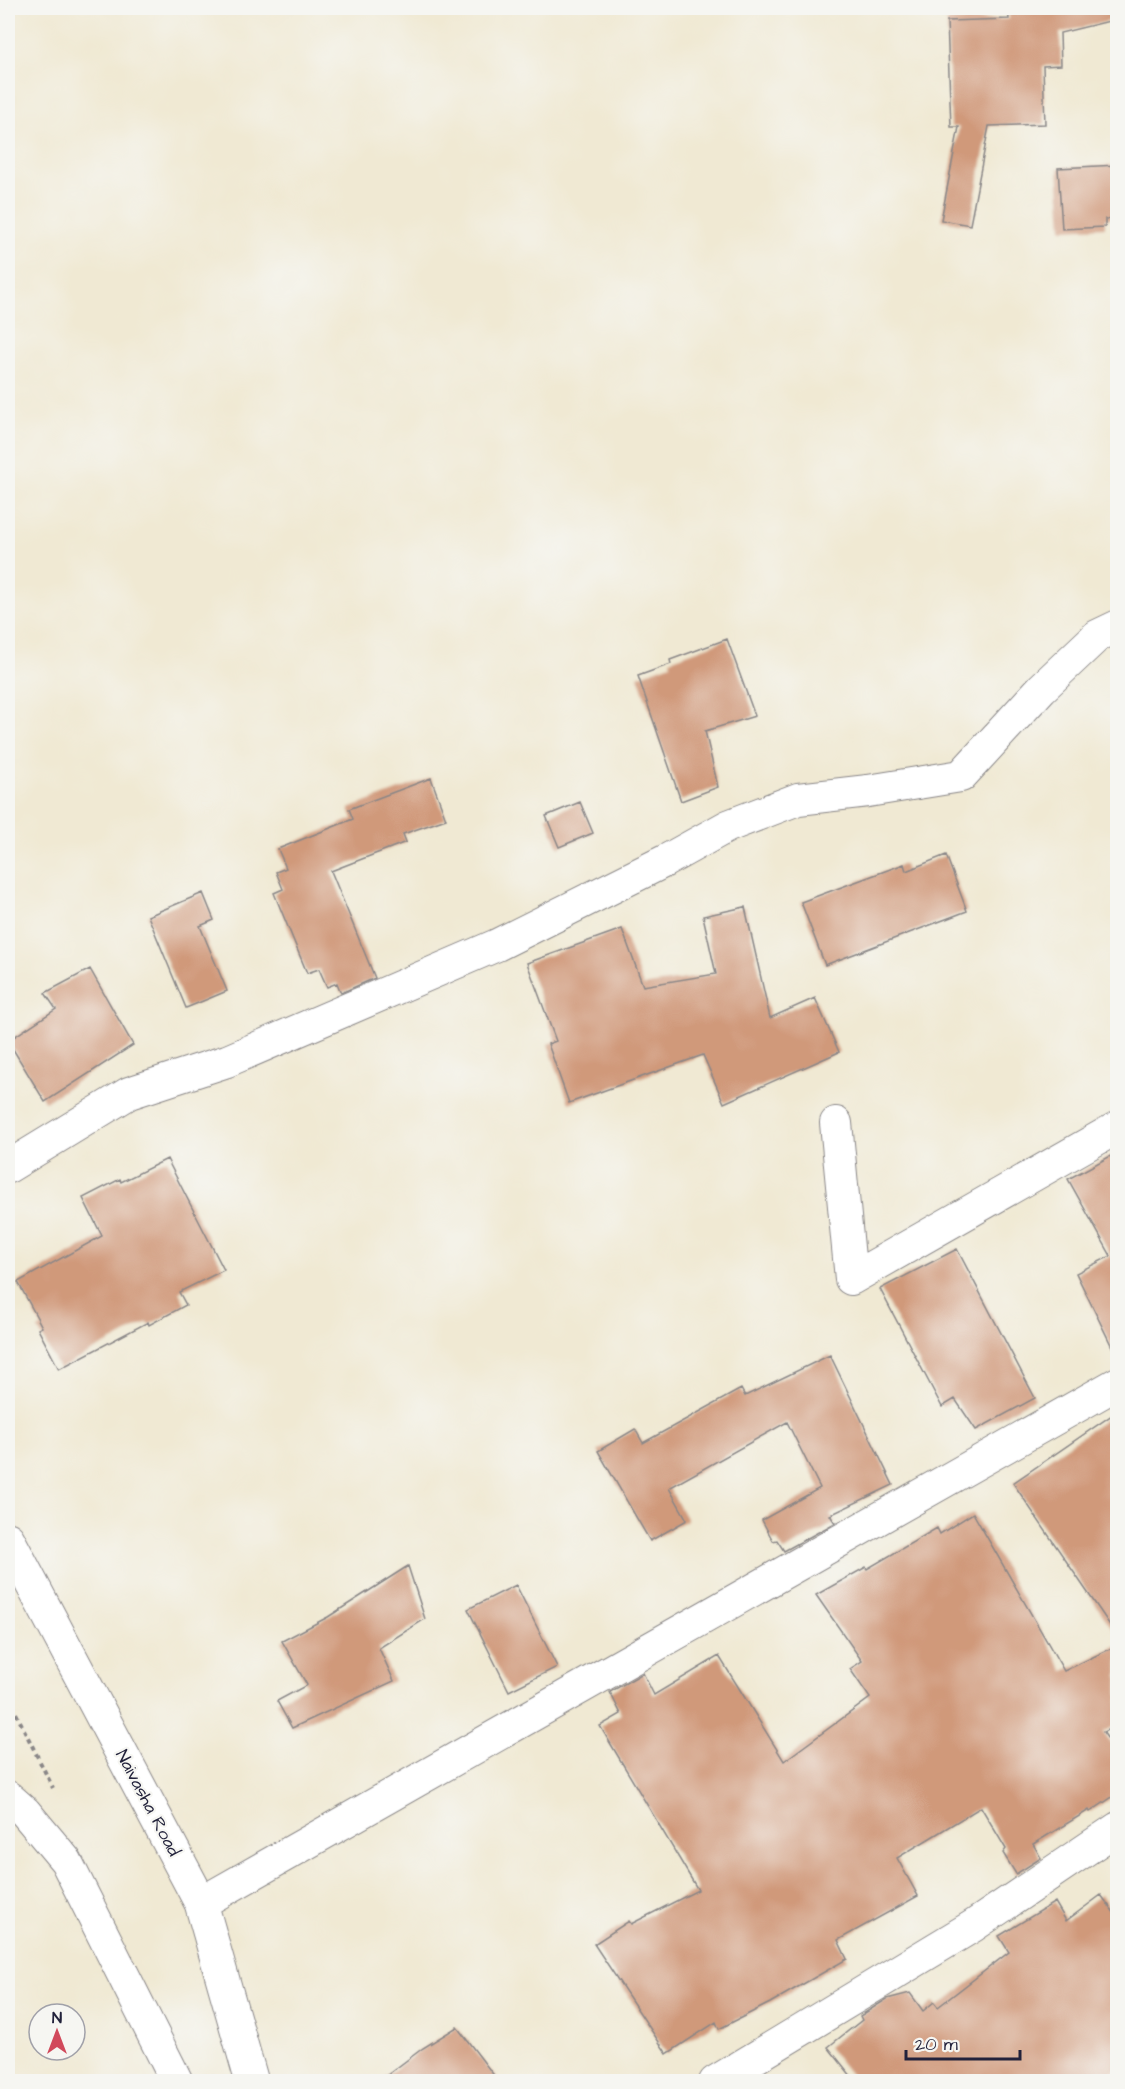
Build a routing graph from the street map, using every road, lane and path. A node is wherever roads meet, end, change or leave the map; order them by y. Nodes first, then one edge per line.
1 (1118, 626) edge
2 (836, 1123) dead end
3 (1118, 1127) edge
4 (8, 1167) edge
5 (1118, 1383) edge
6 (8, 1539) edge
7 (8, 1797) edge
8 (1118, 1828) edge
9 (201, 1903) junction
10 (177, 2082) edge
11 (252, 2082) edge
12 (715, 2082) edge

1 - 4 street
2 - 3 street
5 - 9 street
6 - 9 main road, Naivasha Road
7 - 10 street
8 - 12 street
9 - 11 main road, Naivasha Road

